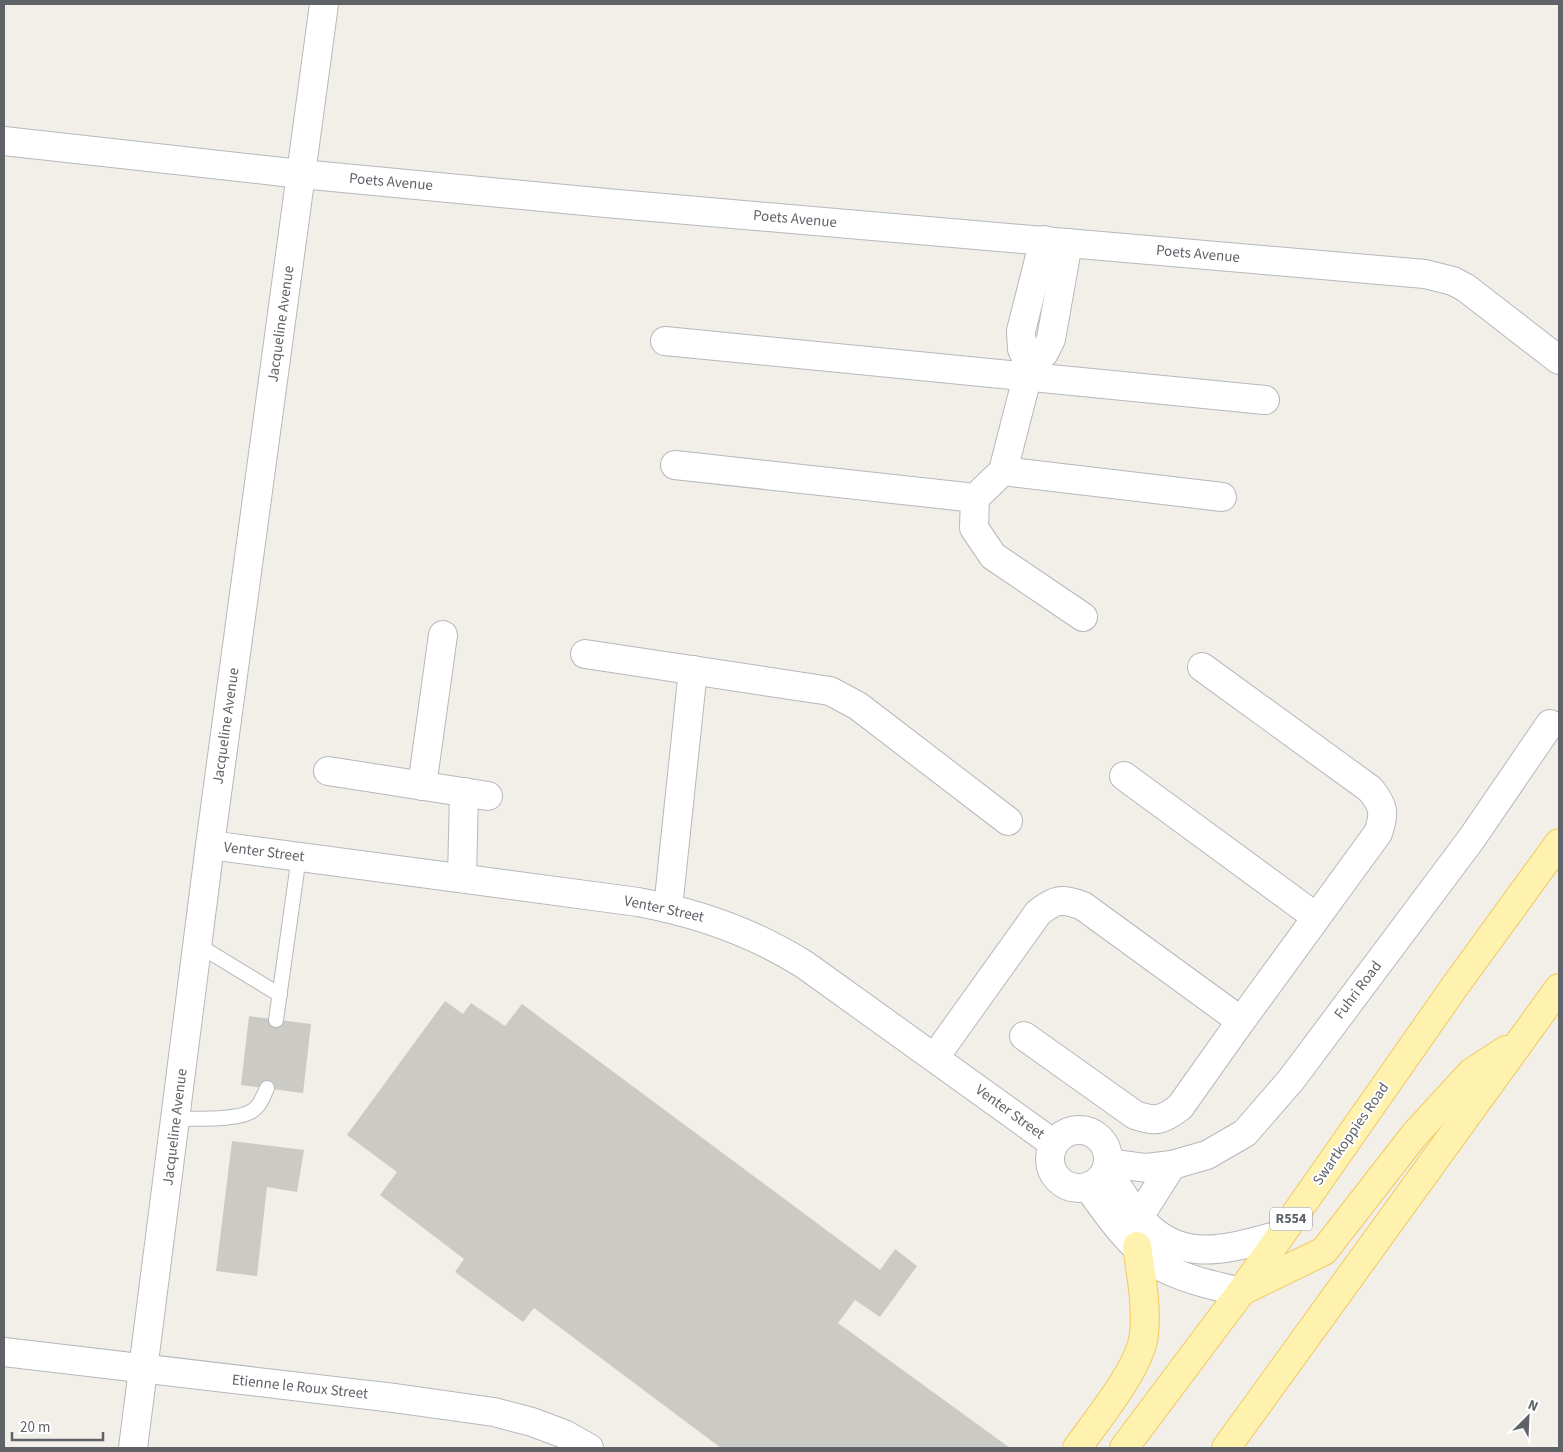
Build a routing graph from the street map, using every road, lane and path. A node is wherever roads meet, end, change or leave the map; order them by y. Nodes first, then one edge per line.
1 (324, 4) edge
2 (4, 141) edge
3 (301, 174) junction
4 (1056, 242) junction
5 (665, 342) dead end
6 (1559, 360) edge
7 (1028, 371) junction
8 (1265, 400) dead end
9 (675, 465) dead end
10 (1003, 471) junction
11 (1222, 497) dead end
12 (975, 498) junction
13 (1083, 617) dead end
14 (443, 635) dead end
15 (585, 654) dead end
16 (1202, 667) dead end
17 (693, 670) junction
18 (1550, 724) dead end
19 (328, 771) dead end
20 (1124, 776) dead end
21 (422, 786) junction
22 (1008, 821) dead end
23 (1559, 843) edge
24 (210, 844) junction
25 (299, 856) junction
26 (462, 878) junction
27 (668, 908) junction
28 (1316, 916) junction
29 (198, 945) junction
30 (1559, 988) edge
31 (280, 995) junction
32 (276, 1020) dead end
33 (1240, 1021) junction
34 (1024, 1036) dead end
35 (1518, 1043) junction
36 (935, 1057) junction
37 (267, 1088) dead end
38 (176, 1119) junction
39 (1054, 1144) junction
40 (1172, 1166) junction
41 (1101, 1173) junction
42 (1139, 1217) junction
43 (1280, 1235) junction
44 (1137, 1246) junction
45 (1241, 1292) junction
46 (4, 1352) edge
47 (144, 1370) junction
48 (133, 1448) edge
49 (589, 1448) edge
50 (1078, 1448) edge
51 (1124, 1448) edge
52 (1226, 1448) edge

1 - 3 street, Jacqueline Avenue
2 - 3 street, Poets Avenue
3 - 4 street, Poets Avenue
3 - 24 street, Jacqueline Avenue
4 - 6 street, Poets Avenue
4 - 7 street
5 - 7 street
7 - 8 street
7 - 10 street
9 - 12 street
10 - 11 street
10 - 12 street
12 - 13 street
14 - 21 street
15 - 17 street
16 - 28 street
17 - 22 street
17 - 27 street
18 - 40 street, Fuhri Road
19 - 21 street
20 - 28 street
21 - 26 street
23 - 43 main road, Swartkoppies Road / R554
24 - 25 street, Venter Street
24 - 29 street, Jacqueline Avenue
25 - 26 street, Venter Street
25 - 31 lane
26 - 27 street, Venter Street
27 - 36 street, Venter Street
28 - 33 street
29 - 31 lane
29 - 38 street, Jacqueline Avenue
30 - 35 main road
31 - 32 lane
33 - 34 street
33 - 36 street
35 - 45 main road
35 - 52 main road
36 - 39 street, Venter Street
37 - 38 lane
38 - 47 street, Jacqueline Avenue
39 - 41 street
39 - 41 street
40 - 41 street, Fuhri Road
40 - 42 street
41 - 42 street
41 - 44 street
42 - 43 street
43 - 45 main road, Swartkoppies Road / R554
44 - 45 street
44 - 50 main road
45 - 51 main road, Swartkoppies Road / R554
46 - 47 street, Etienne le Roux Street
47 - 48 street, Jacqueline Avenue
47 - 49 street, Etienne le Roux Street

